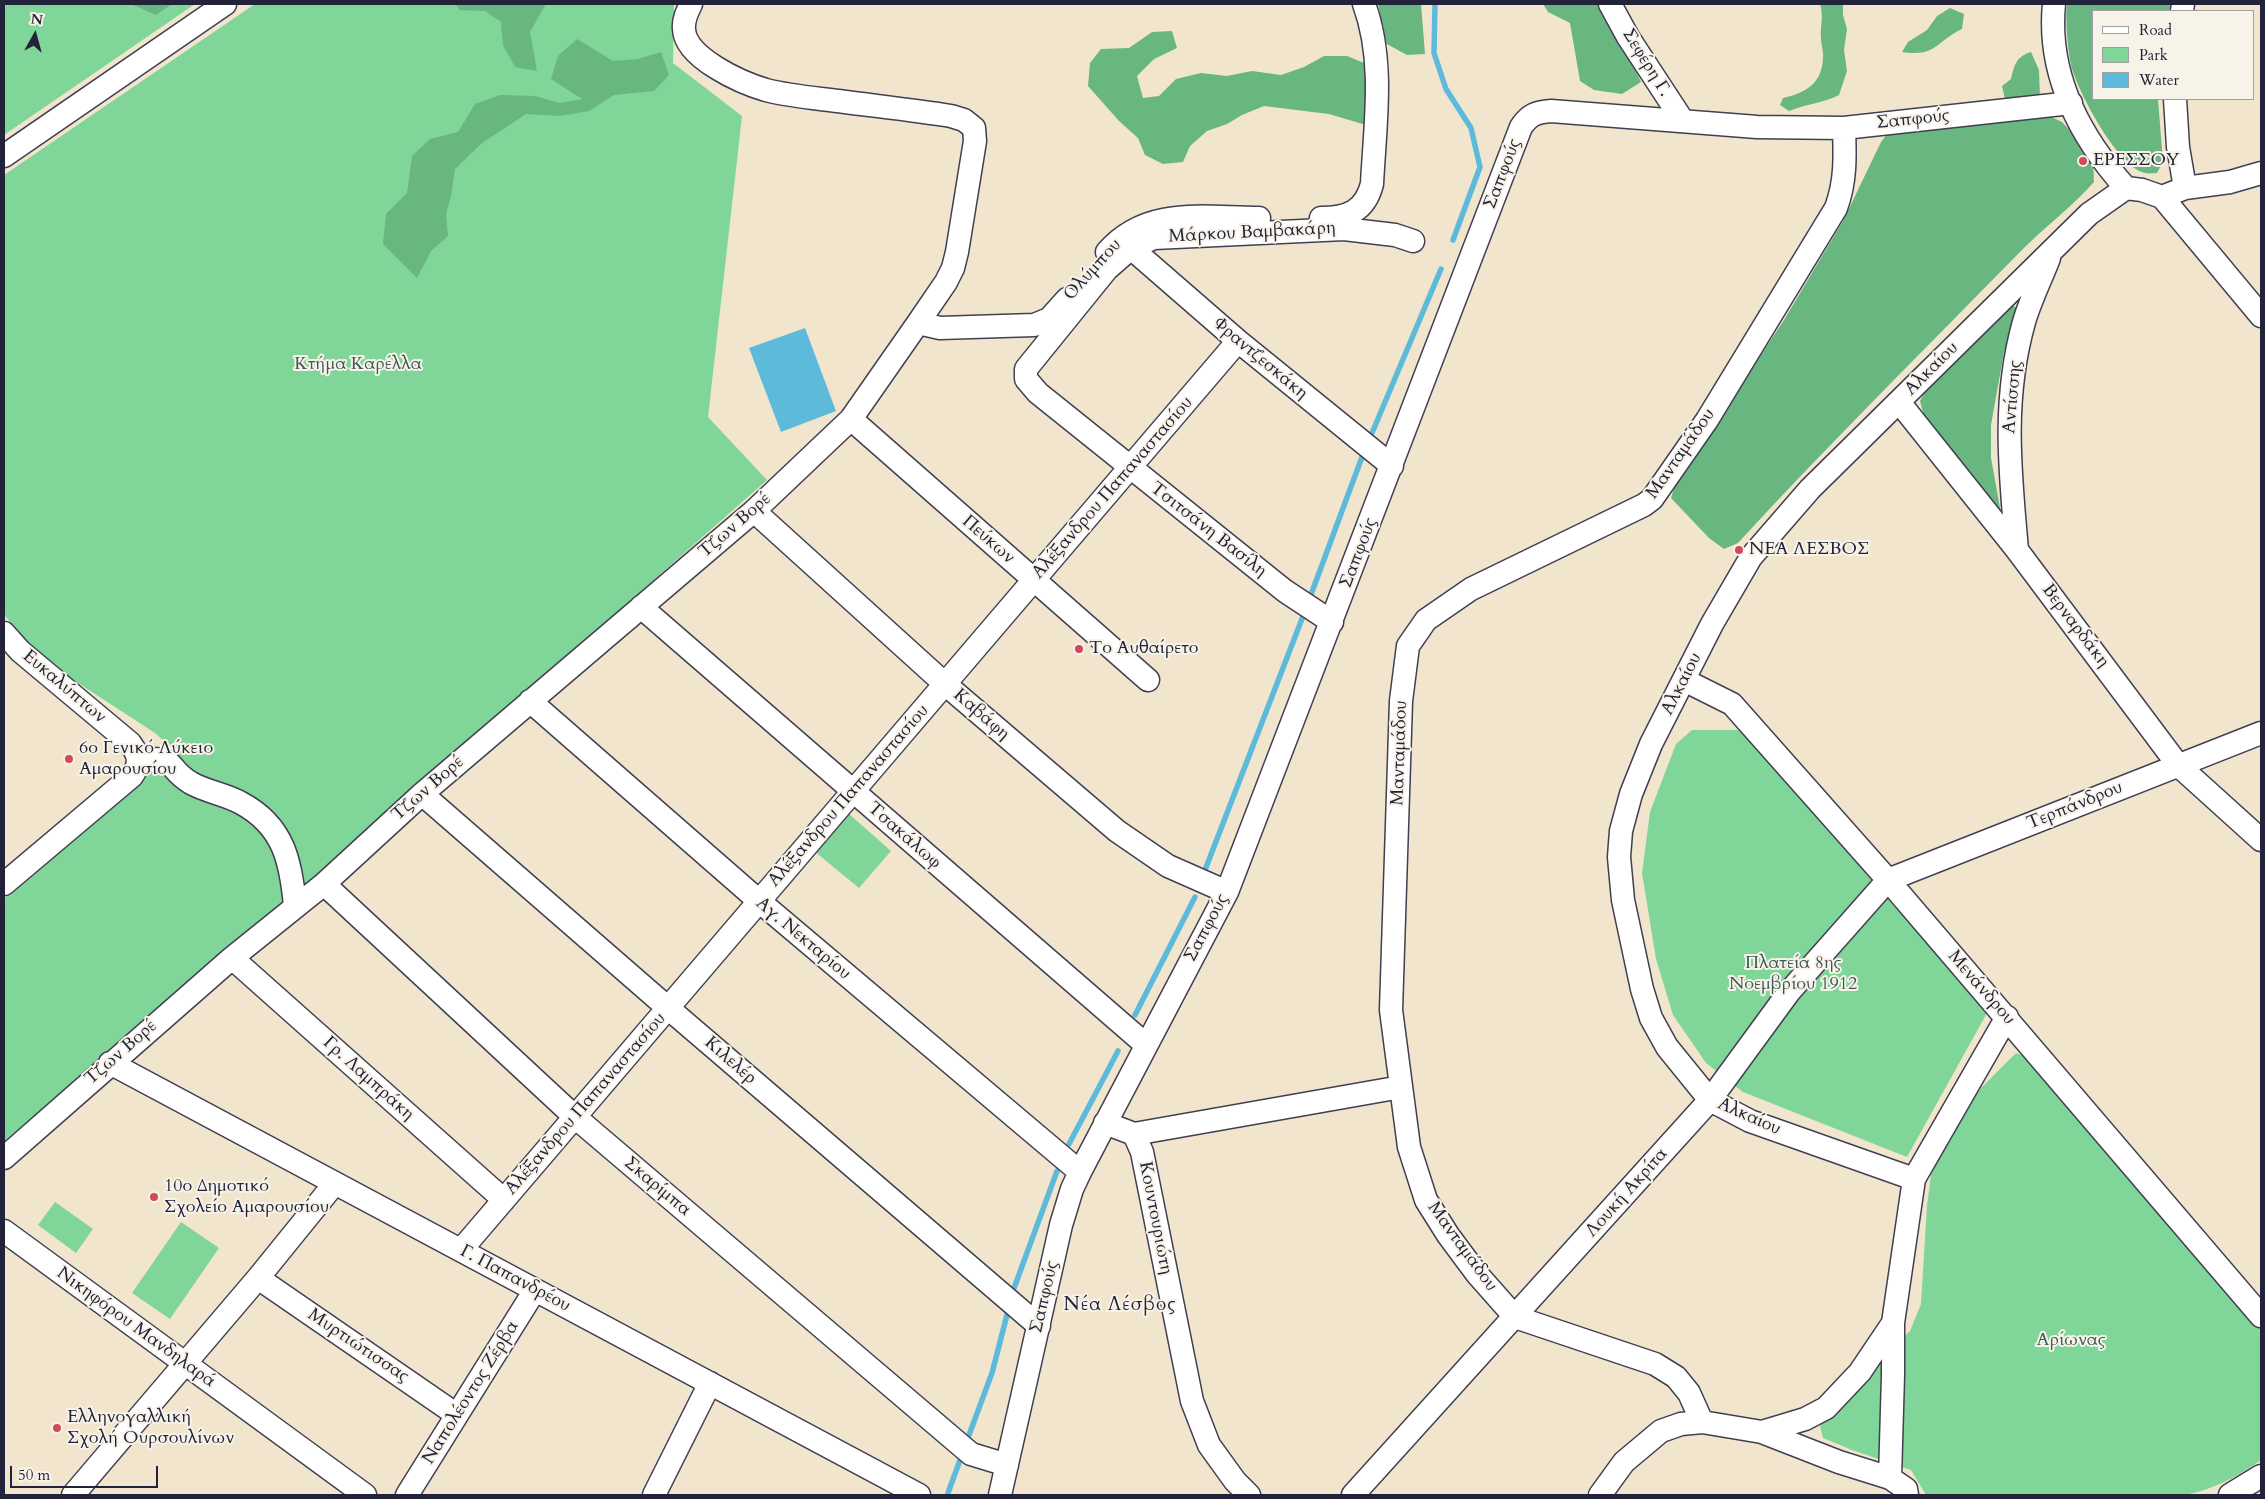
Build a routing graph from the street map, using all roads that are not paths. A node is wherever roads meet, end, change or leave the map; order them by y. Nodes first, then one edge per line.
1 (225, 4) edge
2 (691, 4) edge
3 (1364, 4) edge
4 (1610, 4) edge
5 (2054, 4) edge
6 (2175, 100) edge
7 (2071, 103) junction
8 (1683, 121) junction
9 (1844, 128) junction
10 (4, 156) edge
11 (2261, 173) edge
12 (2126, 188) junction
13 (2185, 188) junction
14 (2162, 197) junction
15 (1413, 241) dead end
16 (1132, 248) junction
17 (2052, 250) junction
18 (2261, 316) edge
19 (918, 323) junction
20 (1238, 341) junction
21 (1038, 392) joint
22 (1899, 402) junction
23 (851, 419) junction
24 (1392, 466) junction
25 (1130, 468) junction
26 (754, 511) junction
27 (2017, 550) junction
28 (1034, 580) junction
29 (641, 607) junction
30 (1325, 619) junction
31 (4, 633) edge
32 (1148, 680) dead end
33 (1684, 680) junction
34 (945, 684) junction
35 (530, 701) junction
36 (2261, 733) edge
37 (139, 760) junction
38 (2178, 765) junction
39 (852, 792) junction
40 (422, 794) junction
41 (2261, 840) edge
42 (1888, 880) junction
43 (4, 884) edge
44 (324, 884) junction
45 (1227, 892) junction
46 (759, 901) junction
47 (295, 906) junction
48 (232, 958) junction
49 (668, 1008) junction
50 (2007, 1017) junction
51 (1145, 1044) junction
52 (110, 1063) junction
53 (1401, 1087) junction
54 (1710, 1100) junction
55 (575, 1117) junction
56 (1105, 1123) junction
57 (1134, 1134) junction
58 (4, 1158) edge
59 (1080, 1172) junction
60 (1914, 1179) junction
61 (335, 1183) junction
62 (504, 1200) junction
63 (4, 1231) edge
64 (461, 1250) junction
65 (258, 1278) junction
66 (536, 1290) junction
67 (1515, 1316) junction
68 (2261, 1316) edge
69 (1893, 1323) junction
70 (1039, 1326) junction
71 (184, 1363) junction
72 (710, 1383) junction
73 (458, 1414) junction
74 (1702, 1422) junction
75 (1762, 1432) junction
76 (1647, 1443) junction
77 (1007, 1465) junction
78 (2261, 1476) edge
79 (1890, 1478) junction
80 (73, 1495) edge
81 (365, 1495) edge
82 (408, 1495) edge
83 (654, 1495) edge
84 (920, 1495) edge
85 (1000, 1495) edge
86 (1249, 1495) edge
87 (1353, 1495) edge
88 (1600, 1495) edge
89 (1619, 1495) edge
90 (1907, 1495) edge
91 (2230, 1495) edge

1 - 10 street
2 - 19 street
3 - 19 street, Ολύμπου
4 - 8 street, Σεφέρη Γ.
5 - 7 street
6 - 13 street
7 - 9 street, Σαπφούς
7 - 12 street
8 - 9 street, Σαπφούς
8 - 24 street, Σαπφούς
9 - 53 street, Μανταμάδου
11 - 13 street
12 - 14 street
12 - 17 street, Αλκαίου
13 - 14 street
14 - 18 street
15 - 16 street, Μάρκου Βαμβακάρη
16 - 20 street, Φραντζεσκάκη
16 - 21 street, Μάρκου Βαμβακάρη
17 - 22 street, Αλκαίου
17 - 27 street, Αντίσσης
19 - 23 street
20 - 24 street, Φραντζεσκάκη
20 - 25 street, Αλέξανδρου Παπαναστασίου
21 - 25 street, Τσιτσάνη Βασίλη
22 - 27 street, Βερναρδάκη
22 - 33 street, Αλκαίου
23 - 26 street, Τζων Βορέ
23 - 28 street, Πεύκων
24 - 30 street, Σαπφούς
25 - 28 street, Αλέξανδρου Παπαναστασίου
25 - 30 street, Τσιτσάνη Βασίλη
26 - 29 street, Τζων Βορέ
26 - 34 street, Καβάφη
27 - 38 street, Βερναρδάκη
28 - 32 street, Πεύκων
28 - 34 street, Αλέξανδρου Παπαναστασίου
29 - 35 street, Τζων Βορέ
29 - 39 street, Τσακάλωφ
30 - 45 street, Σαπφούς
31 - 37 street, Ευκαλύπτων
33 - 42 street, Μενάνδρου
33 - 54 street, Αλκαίου
34 - 39 street, Αλέξανδρου Παπαναστασίου
34 - 45 street, Καβάφη
35 - 40 street, Τζων Βορέ
35 - 46 street, Αγ. Νεκταρίου
36 - 38 street, Τερπάνδρου
37 - 43 street
37 - 47 street
38 - 41 street, Βερναρδάκη
38 - 42 street, Τερπάνδρου
39 - 46 street, Αλέξανδρου Παπαναστασίου
39 - 51 street, Τσακάλωφ
40 - 44 street, Τζων Βορέ
40 - 49 street, Κιλελέρ
42 - 50 street, Μενάνδρου
42 - 54 street, Λουκή Ακρίτα
44 - 47 street, Τζων Βορέ
44 - 55 street, Σκαρίμπα
45 - 51 street, Σαπφούς
46 - 49 street, Αλέξανδρου Παπαναστασίου
46 - 59 street, Αγ. Νεκταρίου
47 - 48 street, Τζων Βορέ
48 - 52 street, Τζων Βορέ
48 - 62 street, Γρ. Λαμπράκη
49 - 55 street, Αλέξανδρου Παπαναστασίου
49 - 70 street, Κιλελέρ
50 - 60 street
50 - 68 street, Μενάνδρου
51 - 56 street, Σαπφούς
52 - 58 street, Τζων Βορέ
52 - 61 street, Γ. Παπανδρέου
53 - 57 street
53 - 67 street, Μανταμάδου
54 - 60 street, Αλκαίου
54 - 67 street, Λουκή Ακρίτα
55 - 62 street, Αλέξανδρου Παπαναστασίου
55 - 77 street, Σκαρίμπα
56 - 57 street
56 - 59 street, Σαπφούς
57 - 86 street, Κουντουριώτη
59 - 70 street, Σαπφούς
60 - 69 street
61 - 64 street, Γ. Παπανδρέου
61 - 65 street
62 - 64 street, Αλέξανδρου Παπαναστασίου
63 - 71 street, Νικηφόρου Μανδηλαρά
64 - 66 street, Γ. Παπανδρέου
65 - 71 street
65 - 73 street, Μυρτιώτισσας
66 - 72 street, Γ. Παπανδρέου
66 - 73 street, Ναπολέοντος Ζέρβα
67 - 74 street
67 - 87 street, Λουκή Ακρίτα
69 - 75 street
69 - 79 street
70 - 77 street, Σαπφούς
71 - 80 street
71 - 81 street, Νικηφόρου Μανδηλαρά
72 - 83 street
72 - 84 street, Γ. Παπανδρέου
73 - 82 street, Ναπολέοντος Ζέρβα
74 - 75 street
74 - 76 street
75 - 79 street
76 - 88 street
76 - 89 street
77 - 85 street, Σαπφούς
78 - 91 street
79 - 90 street

